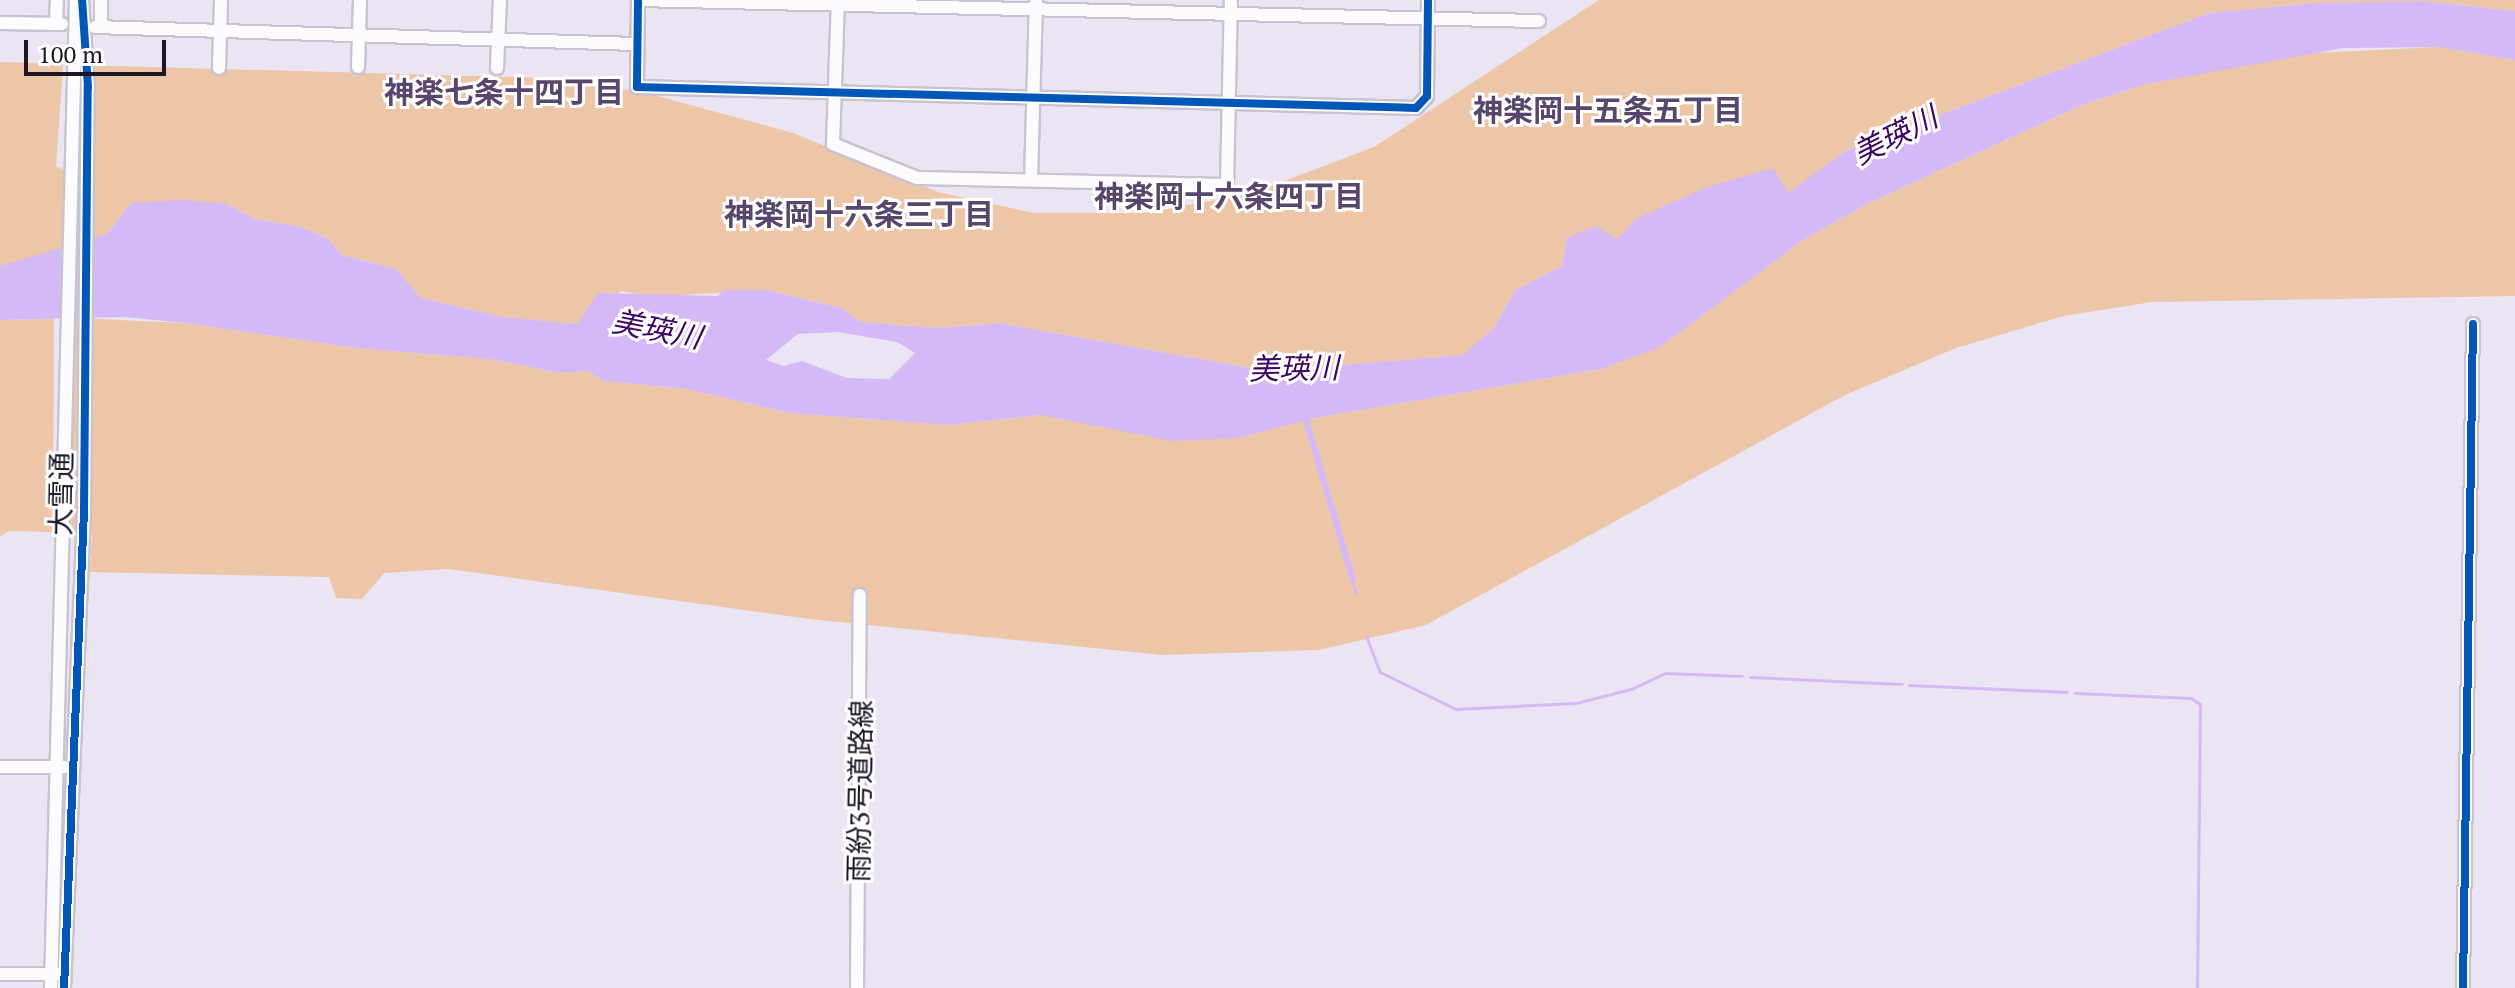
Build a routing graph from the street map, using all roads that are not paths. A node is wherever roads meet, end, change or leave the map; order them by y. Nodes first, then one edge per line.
1 (57, 0) edge
2 (76, 0) edge
3 (82, 0) edge
4 (101, 0) edge
5 (221, 0) edge
6 (360, 0) edge
7 (500, 0) edge
8 (638, 0) edge
9 (1231, 0) edge
10 (1428, 0) edge
11 (838, 2) edge
12 (1036, 5) edge
13 (1231, 15) junction
14 (1428, 19) junction
15 (1539, 21) dead end
16 (0, 23) edge
17 (220, 31) junction
18 (359, 35) junction
19 (499, 40) junction
20 (637, 44) junction
21 (358, 67) dead end
22 (219, 68) dead end
23 (497, 68) dead end
24 (836, 93) junction
25 (1032, 98) junction
26 (1229, 103) junction
27 (1031, 180) junction
28 (2473, 324) dead end
29 (860, 595) dead end
30 (0, 767) edge
31 (65, 768) junction
32 (0, 974) edge
33 (58, 974) junction
34 (51, 988) edge
35 (64, 988) edge
36 (857, 988) edge
37 (2463, 988) edge

1 - 16 street
2 - 31 street, 大雪通
3 - 31 street, 大雪通
4 - 17 street
5 - 17 street
6 - 18 street
7 - 19 street
8 - 11 street
8 - 20 street
9 - 13 street
10 - 14 street
11 - 12 street
11 - 24 street
12 - 13 street
12 - 25 street
13 - 14 street
13 - 26 street
14 - 15 street
14 - 26 street
17 - 18 street
17 - 22 street
18 - 19 street
18 - 21 street
19 - 20 street
19 - 23 street
20 - 24 street
24 - 25 street
24 - 27 street
25 - 26 street
25 - 27 street
26 - 27 street
28 - 37 street
29 - 36 street, 雨紛3号道路線
30 - 31 street
31 - 33 street, 大雪通
32 - 33 street
33 - 34 street, 大雪通
33 - 35 street, 大雪通

